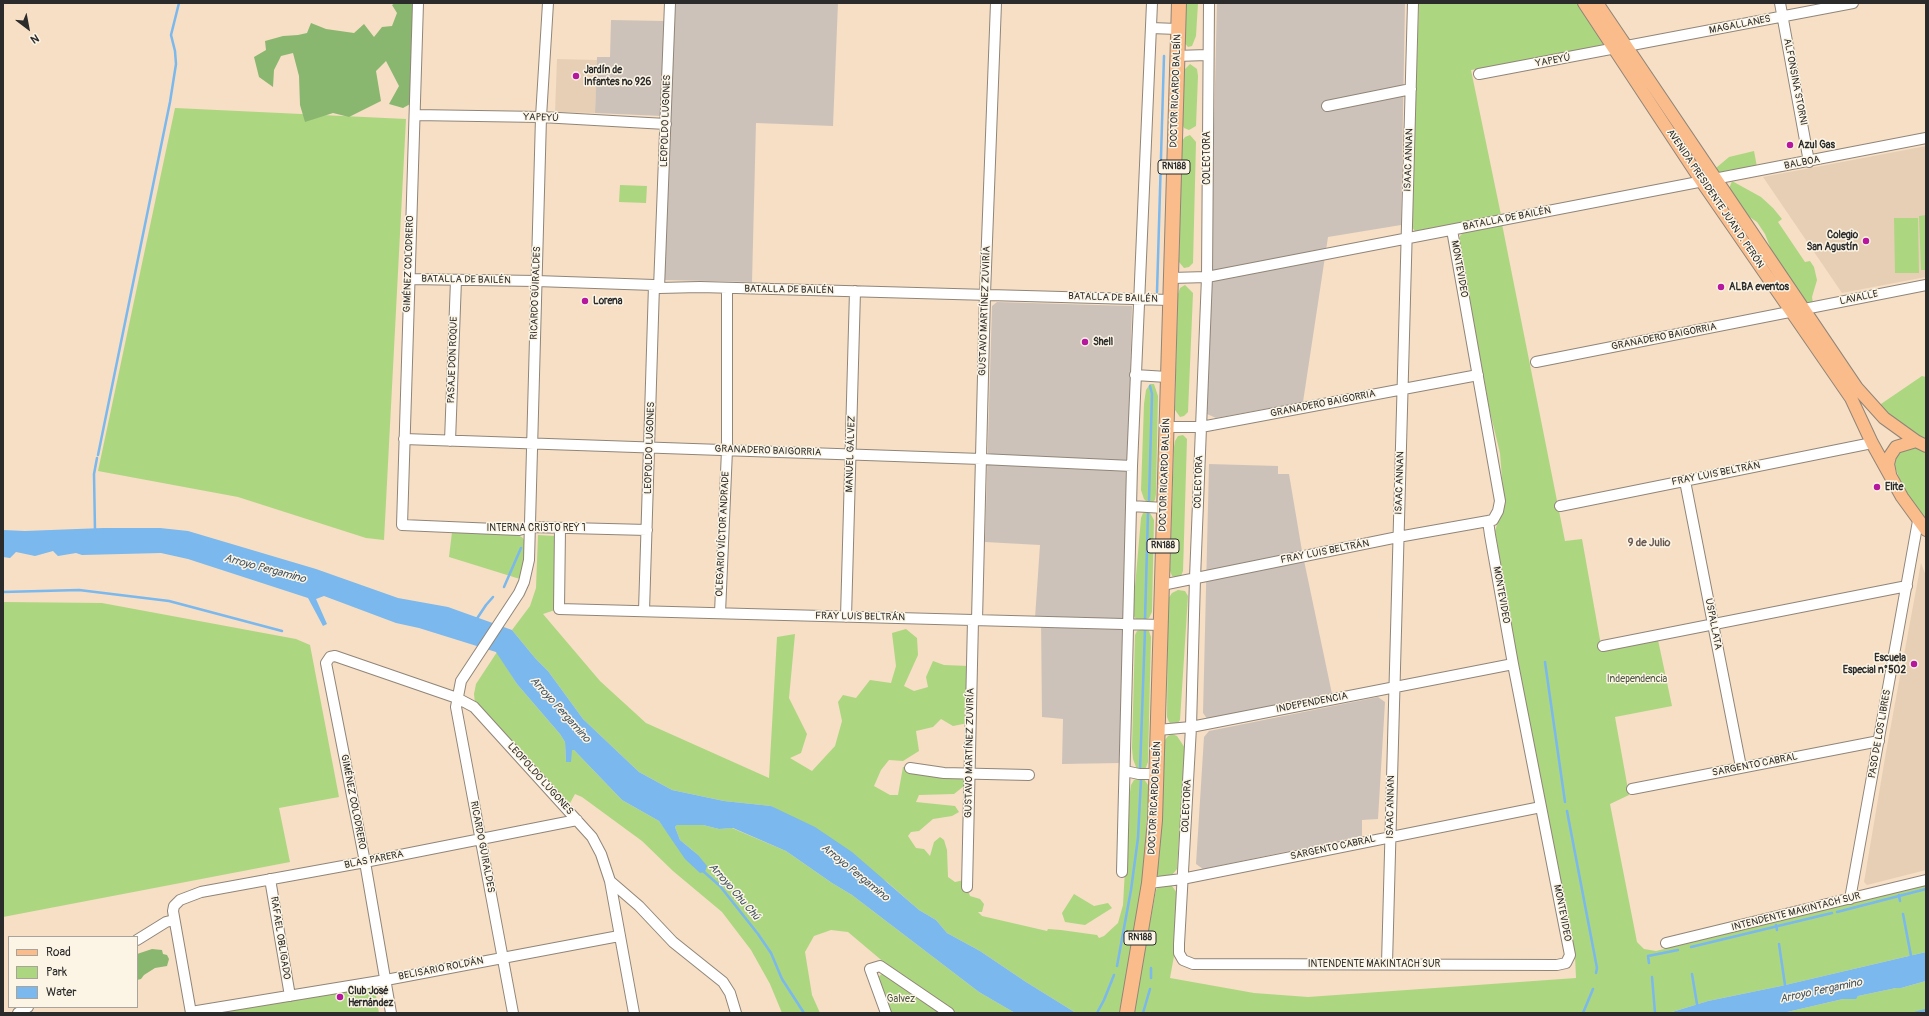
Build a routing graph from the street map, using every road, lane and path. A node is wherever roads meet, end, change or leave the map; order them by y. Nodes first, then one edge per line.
1 (418, 3) edge
2 (548, 3) edge
3 (670, 3) edge
4 (996, 3) edge
5 (1152, 3) edge
6 (1179, 3) edge
7 (1209, 3) edge
8 (1413, 3) edge
9 (1584, 3) edge
10 (1597, 3) edge
11 (1780, 3) edge
12 (1853, 3) edge
13 (1782, 17) junction
14 (1151, 28) junction
15 (1177, 28) junction
16 (1621, 48) junction
17 (1207, 55) junction
18 (1176, 56) junction
19 (1479, 74) dead end
20 (1411, 89) junction
21 (1327, 106) dead end
22 (415, 115) junction
23 (541, 117) junction
24 (666, 124) junction
25 (1926, 138) edge
26 (1810, 162) junction
27 (1715, 180) junction
28 (1702, 182) junction
29 (1452, 230) junction
30 (1406, 239) junction
31 (1207, 277) junction
32 (1171, 278) junction
33 (409, 279) junction
34 (456, 280) junction
35 (536, 281) junction
36 (1926, 285) edge
37 (657, 286) junction
38 (727, 288) junction
39 (855, 291) junction
40 (985, 294) junction
41 (1138, 298) junction
42 (1170, 300) junction
43 (1804, 309) junction
44 (1791, 312) junction
45 (1536, 362) dead end
46 (1478, 374) junction
47 (1136, 375) junction
48 (1167, 377) junction
49 (1402, 389) junction
50 (1167, 427) junction
51 (1201, 427) junction
52 (404, 439) junction
53 (450, 441) junction
54 (532, 443) junction
55 (1872, 443) junction
56 (1921, 444) edge
57 (650, 448) junction
58 (727, 450) junction
59 (851, 454) junction
60 (981, 459) junction
61 (1132, 466) junction
62 (1891, 479) junction
63 (1685, 481) junction
64 (1131, 506) junction
65 (1560, 506) dead end
66 (1164, 508) junction
67 (1488, 521) junction
68 (402, 524) joint
69 (1922, 526) edge
70 (530, 527) junction
71 (560, 528) junction
72 (647, 530) junction
73 (1398, 537) junction
74 (1195, 578) junction
75 (1162, 585) junction
76 (1907, 586) junction
77 (644, 611) junction
78 (720, 613) junction
79 (846, 617) junction
80 (975, 620) junction
81 (1127, 624) junction
82 (1713, 624) junction
83 (1161, 626) junction
84 (1604, 646) dead end
85 (326, 663) joint
86 (1513, 664) junction
87 (1394, 687) junction
88 (457, 698) junction
89 (1191, 726) junction
90 (1158, 730) junction
91 (1879, 741) junction
92 (1740, 767) junction
93 (910, 768) dead end
94 (1124, 771) junction
95 (969, 773) junction
96 (1156, 774) junction
97 (1029, 775) dead end
98 (1632, 789) dead end
99 (1541, 807) junction
100 (577, 820) junction
101 (1391, 836) junction
102 (481, 839) junction
103 (365, 862) junction
104 (1122, 872) dead end
105 (270, 879) junction
106 (1182, 879) junction
107 (1926, 880) edge
108 (610, 881) junction
109 (1149, 883) junction
110 (967, 887) dead end
111 (1850, 899) junction
112 (174, 920) junction
113 (619, 936) junction
114 (138, 939) edge
115 (1666, 943) dead end
116 (503, 958) junction
117 (1183, 960) joint
118 (1566, 963) joint
119 (1387, 964) junction
120 (386, 980) junction
121 (290, 996) junction
122 (191, 1012) edge
123 (391, 1013) edge
124 (513, 1013) edge
125 (634, 1013) edge
126 (736, 1013) edge
127 (886, 1013) edge
128 (949, 1013) edge
129 (1127, 1013) edge

1 - 22 street, GIMÉNEZ COLODRERO
2 - 23 street, RICARDO GÜIRALDES
3 - 24 street, LEOPOLDO LUGONES
4 - 40 street, GUSTAVO MARTÍNEZ ZUVIRÍA
5 - 14 street
6 - 15 highway, DOCTOR RICARDO BALBÍN / RN188
7 - 17 street, COLECTORA
8 - 20 street, ISAAC ANNAN
9 - 16 main road, AVENIDA PRESIDENTE JUAN D. PERÓN
10 - 16 main road, AVENIDA PRESIDENTE JUAN D. PERÓN
11 - 13 street, ALFONSINA STORNI
12 - 13 street, MAGALLANES
13 - 16 street, MAGALLANES
13 - 26 street, ALFONSINA STORNI
14 - 15 street
14 - 41 street
15 - 18 highway, DOCTOR RICARDO BALBÍN / RN188
16 - 19 street, YAPEYÚ
16 - 27 main road, AVENIDA PRESIDENTE JUAN D. PERÓN
16 - 28 main road, AVENIDA PRESIDENTE JUAN D. PERÓN
17 - 18 street
17 - 31 street, COLECTORA
18 - 32 highway, DOCTOR RICARDO BALBÍN / RN188
20 - 21 street
20 - 30 street, ISAAC ANNAN
22 - 23 street, YAPEYÚ
22 - 33 street, GIMÉNEZ COLODRERO
23 - 24 street, YAPEYÚ
23 - 35 street, RICARDO GÜIRALDES
24 - 37 street, LEOPOLDO LUGONES
25 - 26 street, BALBOA
26 - 27 street, BALBOA
27 - 28 street, BALBOA
27 - 43 main road, AVENIDA PRESIDENTE JUAN D. PERÓN
28 - 29 street, BATALLA DE BAILÉN
28 - 44 main road, AVENIDA PRESIDENTE JUAN D. PERÓN
29 - 30 street, BATALLA DE BAILÉN
29 - 46 street, MONTEVIDEO
30 - 31 street, BATALLA DE BAILÉN
30 - 49 street, ISAAC ANNAN
31 - 32 street, BATALLA DE BAILÉN
31 - 51 street, COLECTORA
32 - 42 highway, DOCTOR RICARDO BALBÍN / RN188
33 - 34 street, BATALLA DE BAILÉN
33 - 52 street, GIMÉNEZ COLODRERO
34 - 35 street, BATALLA DE BAILÉN
34 - 53 street, PASAJE DON ROQUE
35 - 37 street, BATALLA DE BAILÉN
35 - 54 street, RICARDO GÜIRALDES
36 - 43 street, LAVALLE
37 - 38 street, BATALLA DE BAILÉN
37 - 57 street, LEOPOLDO LUGONES
38 - 39 street, BATALLA DE BAILÉN
38 - 58 street, OLEGARIO VÍCTOR ANDRADE
39 - 40 street, BATALLA DE BAILÉN
39 - 59 street, MANUEL GÁLVEZ
40 - 41 street, BATALLA DE BAILÉN
40 - 60 street, GUSTAVO MARTÍNEZ ZUVIRÍA
41 - 42 street, BATALLA DE BAILÉN
41 - 47 street
42 - 48 highway, DOCTOR RICARDO BALBÍN / RN188
43 - 44 street, LAVALLE
43 - 56 main road, AVENIDA PRESIDENTE JUAN D. PERÓN
44 - 45 street, GRANADERO BAIGORRIA
44 - 55 main road, AVENIDA PRESIDENTE JUAN D. PERÓN
46 - 49 street, GRANADERO BAIGORRIA
46 - 67 street, MONTEVIDEO
47 - 48 street
47 - 61 street
48 - 50 highway, DOCTOR RICARDO BALBÍN / RN188
49 - 51 street, GRANADERO BAIGORRIA
49 - 73 street, ISAAC ANNAN
50 - 51 street, GRANADERO BAIGORRIA
50 - 66 highway, DOCTOR RICARDO BALBÍN / RN188
51 - 74 street, COLECTORA
52 - 53 street, GRANADERO BAIGORRIA
52 - 68 street, GIMÉNEZ COLODRERO
53 - 54 street, GRANADERO BAIGORRIA
54 - 57 street, GRANADERO BAIGORRIA
54 - 70 street, RICARDO GÜIRALDES
55 - 62 main road, AVENIDA PRESIDENTE JUAN D. PERÓN
55 - 63 street, FRAY LUIS BELTRÁN
56 - 62 main road, AVENIDA PRESIDENTE JUAN D. PERÓN
57 - 58 street, GRANADERO BAIGORRIA
57 - 72 street, LEOPOLDO LUGONES
58 - 59 street, GRANADERO BAIGORRIA
58 - 78 street, OLEGARIO VÍCTOR ANDRADE
59 - 60 street, GRANADERO BAIGORRIA
59 - 79 street, MANUEL GÁLVEZ
60 - 61 street, GRANADERO BAIGORRIA
60 - 80 street, GUSTAVO MARTÍNEZ ZUVIRÍA
61 - 64 street
62 - 69 main road, AVENIDA PRESIDENTE JUAN D. PERÓN
63 - 65 street, FRAY LUIS BELTRÁN
63 - 82 street, USPALLATA
64 - 66 street
64 - 81 street
66 - 75 highway, DOCTOR RICARDO BALBÍN / RN188
67 - 73 street, FRAY LUIS BELTRÁN
67 - 86 street, MONTEVIDEO
68 - 70 street, INTERNA CRISTO REY 1
69 - 76 street, PASO DE LOS LIBRES
70 - 71 street, INTERNA CRISTO REY 1
70 - 88 street, RICARDO GÜIRALDES
71 - 72 street, INTERNA CRISTO REY 1
71 - 77 street, FRAY LUIS BELTRÁN
72 - 77 street, LEOPOLDO LUGONES
73 - 74 street, FRAY LUIS BELTRÁN
73 - 87 street, ISAAC ANNAN
74 - 75 street, FRAY LUIS BELTRÁN
74 - 89 street, COLECTORA
75 - 83 highway, DOCTOR RICARDO BALBÍN / RN188
76 - 82 street
76 - 91 street, PASO DE LOS LIBRES
77 - 78 street, FRAY LUIS BELTRÁN
78 - 79 street, FRAY LUIS BELTRÁN
79 - 80 street, FRAY LUIS BELTRÁN
80 - 81 street, FRAY LUIS BELTRÁN
80 - 95 street, GUSTAVO MARTÍNEZ ZUVIRÍA
81 - 83 street, FRAY LUIS BELTRÁN
81 - 94 street
82 - 84 street
82 - 92 street, USPALLATA
83 - 90 highway, DOCTOR RICARDO BALBÍN / RN188
85 - 88 street, LEOPOLDO LUGONES
85 - 103 street, GIMÉNEZ COLODRERO
86 - 87 street, INDEPENDENCIA
86 - 99 street, MONTEVIDEO
87 - 89 street, INDEPENDENCIA
87 - 101 street, ISAAC ANNAN
88 - 100 street, LEOPOLDO LUGONES
88 - 102 street, RICARDO GÜIRALDES
89 - 90 street, INDEPENDENCIA
89 - 106 street, COLECTORA
90 - 96 highway, DOCTOR RICARDO BALBÍN / RN188
91 - 92 street, SARGENTO CABRAL
91 - 111 street, PASO DE LOS LIBRES
92 - 98 street, SARGENTO CABRAL
93 - 95 street
94 - 96 street
94 - 104 street
95 - 97 street
95 - 110 street, GUSTAVO MARTÍNEZ ZUVIRÍA
96 - 109 highway, DOCTOR RICARDO BALBÍN / RN188
99 - 101 street, SARGENTO CABRAL
99 - 118 street, MONTEVIDEO
100 - 102 street, BLAS PARERA
100 - 108 street, LEOPOLDO LUGONES
101 - 106 street, SARGENTO CABRAL
101 - 119 street, ISAAC ANNAN
102 - 103 street, BLAS PARERA
102 - 116 street, RICARDO GÜIRALDES
103 - 105 street, BLAS PARERA
103 - 120 street, GIMÉNEZ COLODRERO
105 - 112 street, BLAS PARERA
105 - 121 street, RAFAEL OBLIGADO
106 - 109 street, SARGENTO CABRAL
106 - 117 street, COLECTORA
107 - 111 street, INTENDENTE MAKINTACH SUR
108 - 113 street, LEOPOLDO LUGONES
108 - 126 street
109 - 129 highway, DOCTOR RICARDO BALBÍN / RN188
111 - 115 street, INTENDENTE MAKINTACH SUR
112 - 114 street
112 - 122 street
113 - 116 street, BELISARIO ROLDÁN
113 - 125 street, LEOPOLDO LUGONES
116 - 120 street, BELISARIO ROLDÁN
116 - 124 street, RICARDO GÜIRALDES
117 - 119 street, INTENDENTE MAKINTACH SUR
118 - 119 street, INTENDENTE MAKINTACH SUR
120 - 121 street, BELISARIO ROLDÁN
120 - 123 street, GIMÉNEZ COLODRERO
121 - 122 street, BELISARIO ROLDÁN
127 - 128 street

